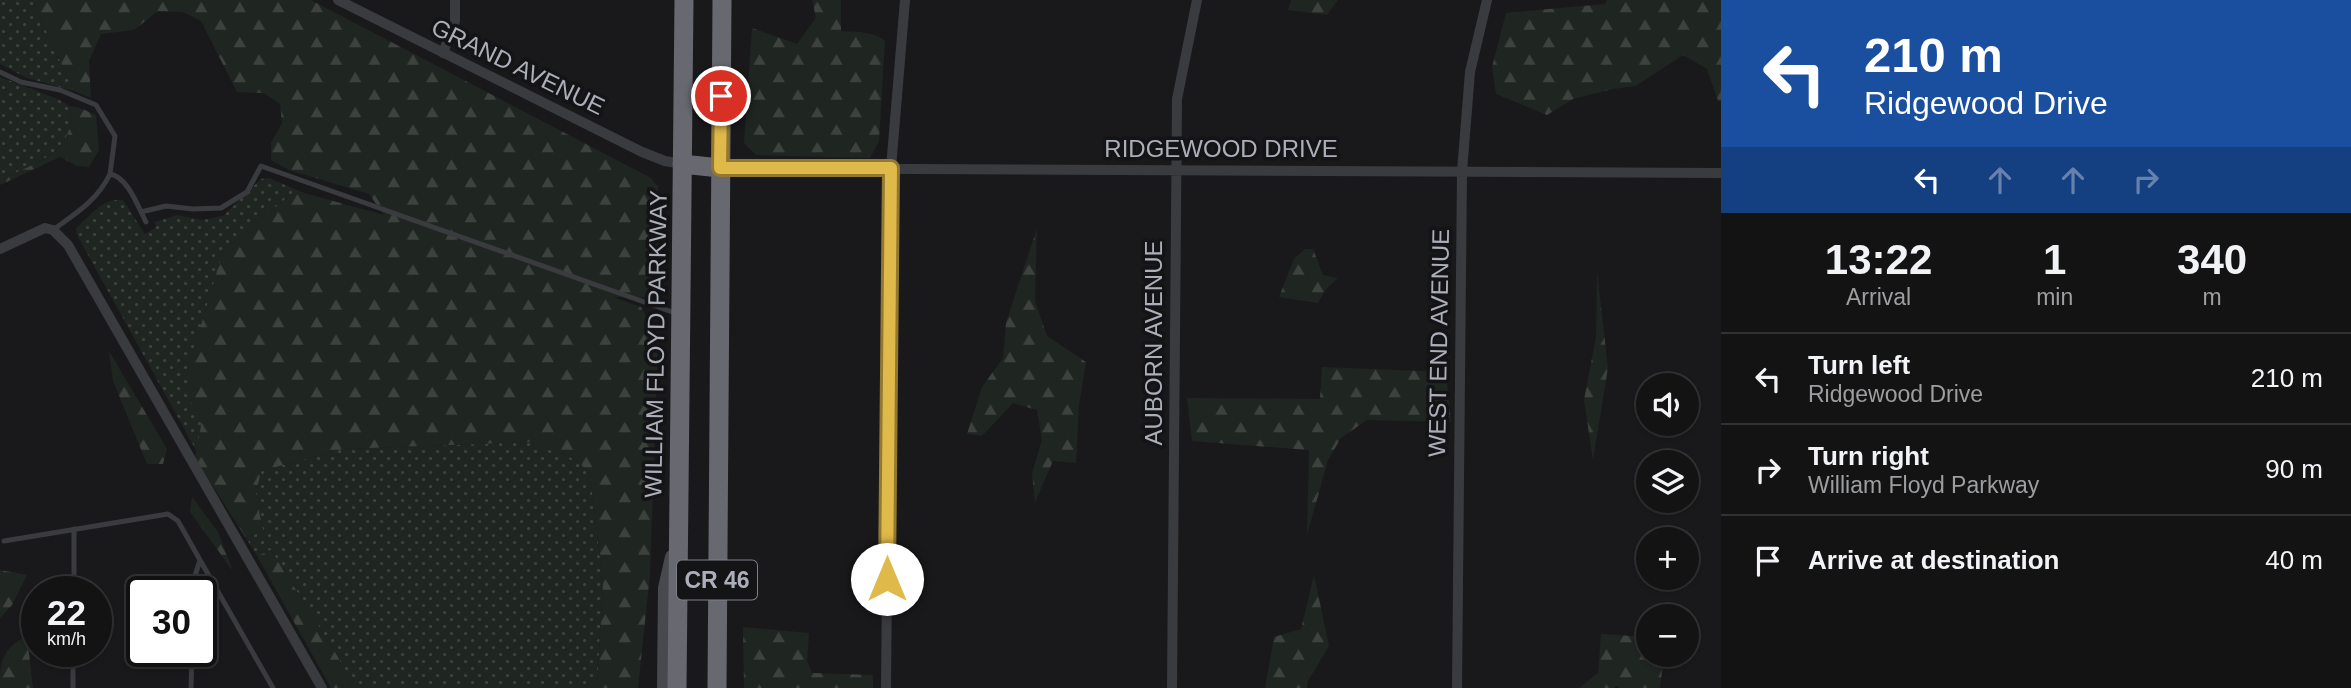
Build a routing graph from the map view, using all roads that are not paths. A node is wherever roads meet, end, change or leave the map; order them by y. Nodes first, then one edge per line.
1 (338, 0) edge
2 (455, 0) edge
3 (684, 0) edge
4 (722, 0) edge
5 (905, 0) edge
6 (1197, 0) edge
7 (1487, 0) edge
8 (443, 53) junction
9 (0, 72) edge
10 (682, 164) junction
11 (720, 168) junction
12 (891, 168) junction
13 (1176, 170) junction
14 (1462, 171) junction
15 (1721, 173) edge
16 (110, 174) junction
17 (141, 212) junction
18 (146, 222) dead end
19 (53, 230) junction
20 (0, 249) edge
21 (681, 315) junction
22 (679, 528) junction
23 (74, 529) junction
24 (4, 541) dead end
25 (200, 560) junction
26 (74, 576) edge
27 (195, 576) edge
28 (73, 667) edge
29 (192, 667) edge
30 (73, 688) edge
31 (191, 688) edge
32 (273, 688) edge
33 (322, 688) edge
34 (664, 688) edge
35 (677, 688) edge
36 (717, 688) edge
37 (886, 688) edge
38 (1172, 688) edge
39 (1457, 688) edge

1 - 8 street, GRAND AVENUE
2 - 8 street
3 - 10 highway, WILLIAM FLOYD PARKWAY / CR 46
4 - 11 highway, CR 46
5 - 12 street
6 - 13 street, AUBORN AVENUE
7 - 14 street, WEST END AVENUE
8 - 10 street, GRAND AVENUE
9 - 16 lane
10 - 11 highway
10 - 21 highway, WILLIAM FLOYD PARKWAY / CR 46
11 - 12 street, RIDGEWOOD DRIVE
11 - 36 highway, CR 46
12 - 13 street, RIDGEWOOD DRIVE
12 - 37 street
13 - 14 street, RIDGEWOOD DRIVE
13 - 38 street, AUBORN AVENUE
14 - 15 street, RIDGEWOOD DRIVE
14 - 39 street, WEST END AVENUE
16 - 17 lane
16 - 19 lane
17 - 18 lane
17 - 21 lane
19 - 20 street
19 - 33 street
21 - 22 highway, WILLIAM FLOYD PARKWAY / CR 46
22 - 34 street
22 - 35 highway, WILLIAM FLOYD PARKWAY / CR 46
23 - 24 lane
23 - 25 lane
23 - 26 lane
25 - 27 lane
25 - 32 lane
28 - 30 lane
29 - 31 lane

